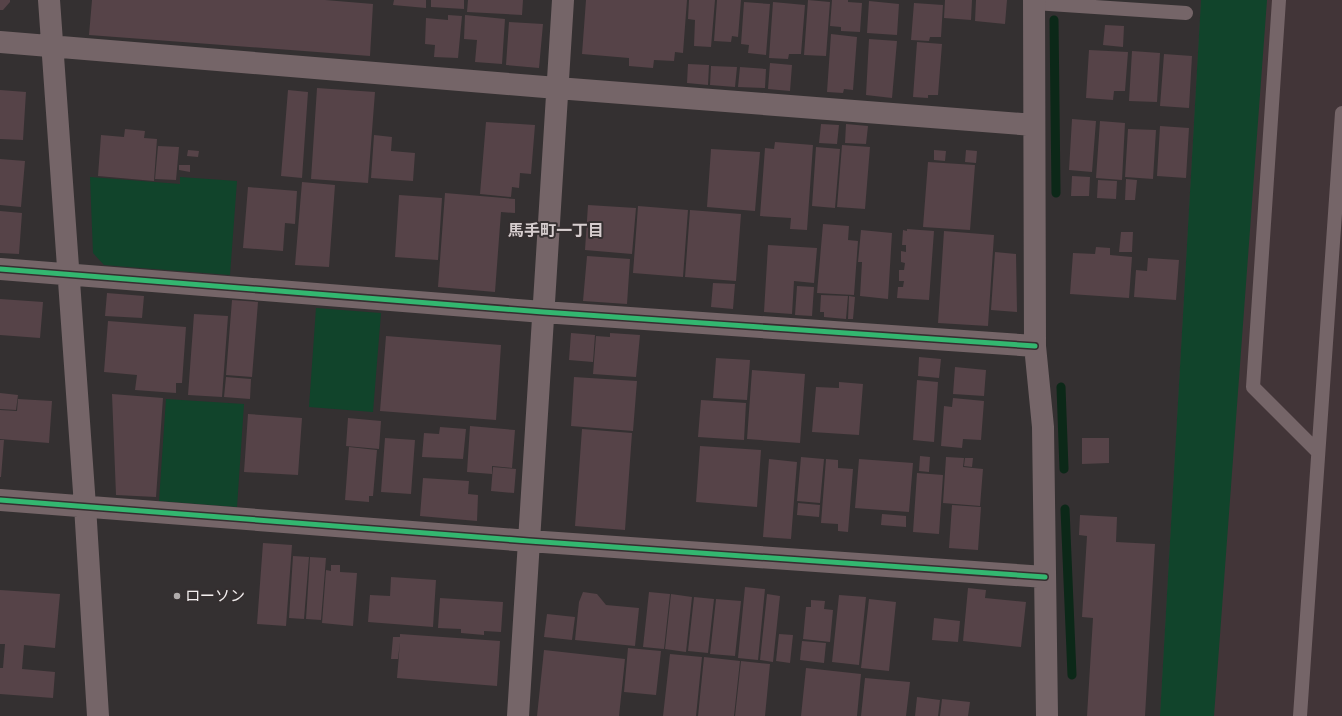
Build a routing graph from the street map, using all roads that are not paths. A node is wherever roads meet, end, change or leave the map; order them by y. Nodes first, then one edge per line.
1 (49, 0) edge
2 (563, 0) edge
3 (1279, 0) edge
4 (1034, 2) edge
5 (1186, 13) dead end
6 (0, 42) edge
7 (52, 46) junction
8 (557, 88) junction
9 (1342, 113) edge
10 (1034, 125) junction
11 (0, 269) edge
12 (68, 274) junction
13 (543, 312) junction
14 (1035, 346) junction
15 (1318, 452) junction
16 (0, 500) edge
17 (85, 506) junction
18 (529, 541) junction
19 (1045, 577) junction
20 (98, 716) edge
21 (518, 716) edge
22 (1047, 716) edge
23 (1300, 716) edge

1 - 7 street
2 - 8 street
3 - 15 lane
4 - 5 lane
4 - 10 street
6 - 7 street
7 - 8 street
7 - 12 street
8 - 10 street
8 - 13 street
9 - 15 lane
10 - 14 street
11 - 12 street
12 - 13 street
12 - 17 street
13 - 14 street
13 - 18 street
14 - 19 street
15 - 23 lane
16 - 17 street
17 - 18 street
17 - 20 street
18 - 19 street
18 - 21 street
19 - 22 street

